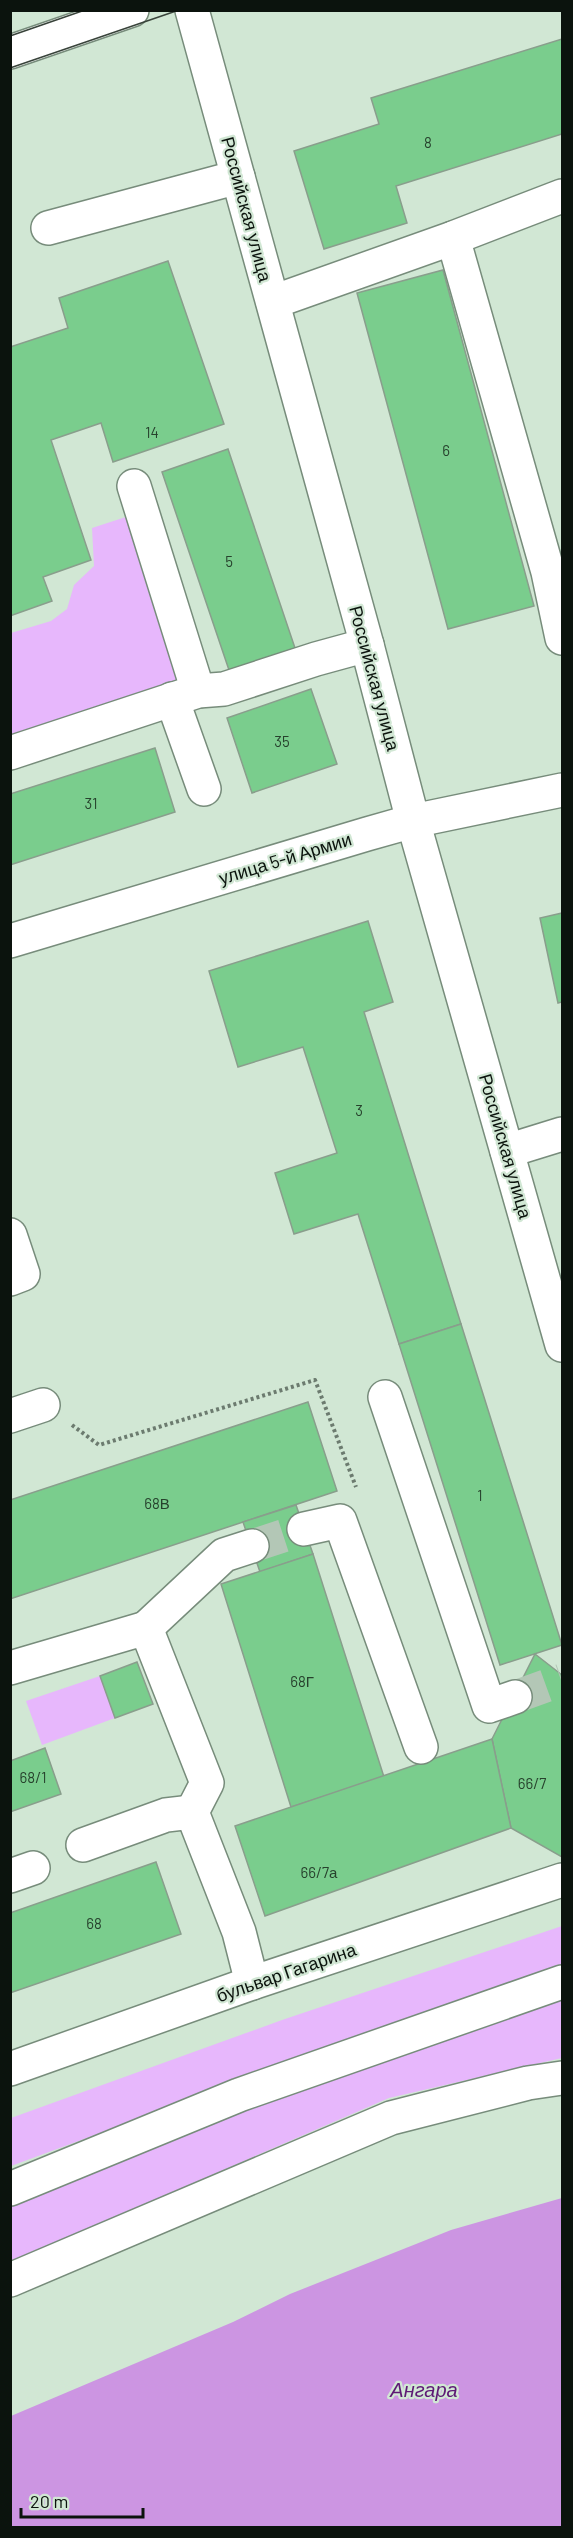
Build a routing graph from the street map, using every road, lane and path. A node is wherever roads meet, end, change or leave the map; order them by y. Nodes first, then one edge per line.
1 (132, 10) edge
2 (192, 10) edge
3 (10, 52) edge
4 (238, 177) junction
5 (562, 196) edge
6 (48, 228) dead end
7 (453, 238) junction
8 (273, 302) junction
9 (134, 486) dead end
10 (562, 638) edge
11 (367, 645) junction
12 (185, 695) junction
13 (10, 753) edge
14 (204, 789) dead end
15 (562, 790) edge
16 (413, 821) junction
17 (10, 941) edge
18 (562, 1134) edge
19 (507, 1151) junction
20 (10, 1235) edge
21 (10, 1279) edge
22 (562, 1345) edge
23 (385, 1397) dead end
24 (43, 1405) joint
25 (10, 1416) edge
26 (340, 1521) junction
27 (304, 1529) tunnel mouth
28 (252, 1546) tunnel mouth
29 (146, 1628) junction
30 (10, 1668) edge
31 (515, 1697) tunnel mouth
32 (421, 1747) dead end
33 (192, 1812) junction
34 (84, 1845) dead end
35 (562, 1880) edge
36 (562, 1982) edge
37 (252, 1983) junction
38 (10, 2069) edge
39 (562, 2078) edge
40 (10, 2189) edge
41 (10, 2280) edge

1 - 3 street
2 - 4 street, Российская улица
4 - 6 street
4 - 8 street, Российская улица
5 - 7 street
7 - 8 street
7 - 10 street
8 - 11 street, Российская улица
9 - 12 street
11 - 12 street
11 - 16 street, Российская улица
12 - 13 street
12 - 14 street
15 - 16 street, улица 5-й Армии
16 - 17 street, улица 5-й Армии
16 - 19 street, Российская улица
18 - 19 street
19 - 22 street, Российская улица
20 - 21 street
23 - 31 street
24 - 25 street
24 - 26 path
26 - 27 street
26 - 32 street
28 - 29 street
29 - 30 street
29 - 33 street
33 - 34 street
33 - 37 street
35 - 37 street, бульвар Гагарина
36 - 40 street
37 - 38 street, бульвар Гагарина
39 - 41 street

